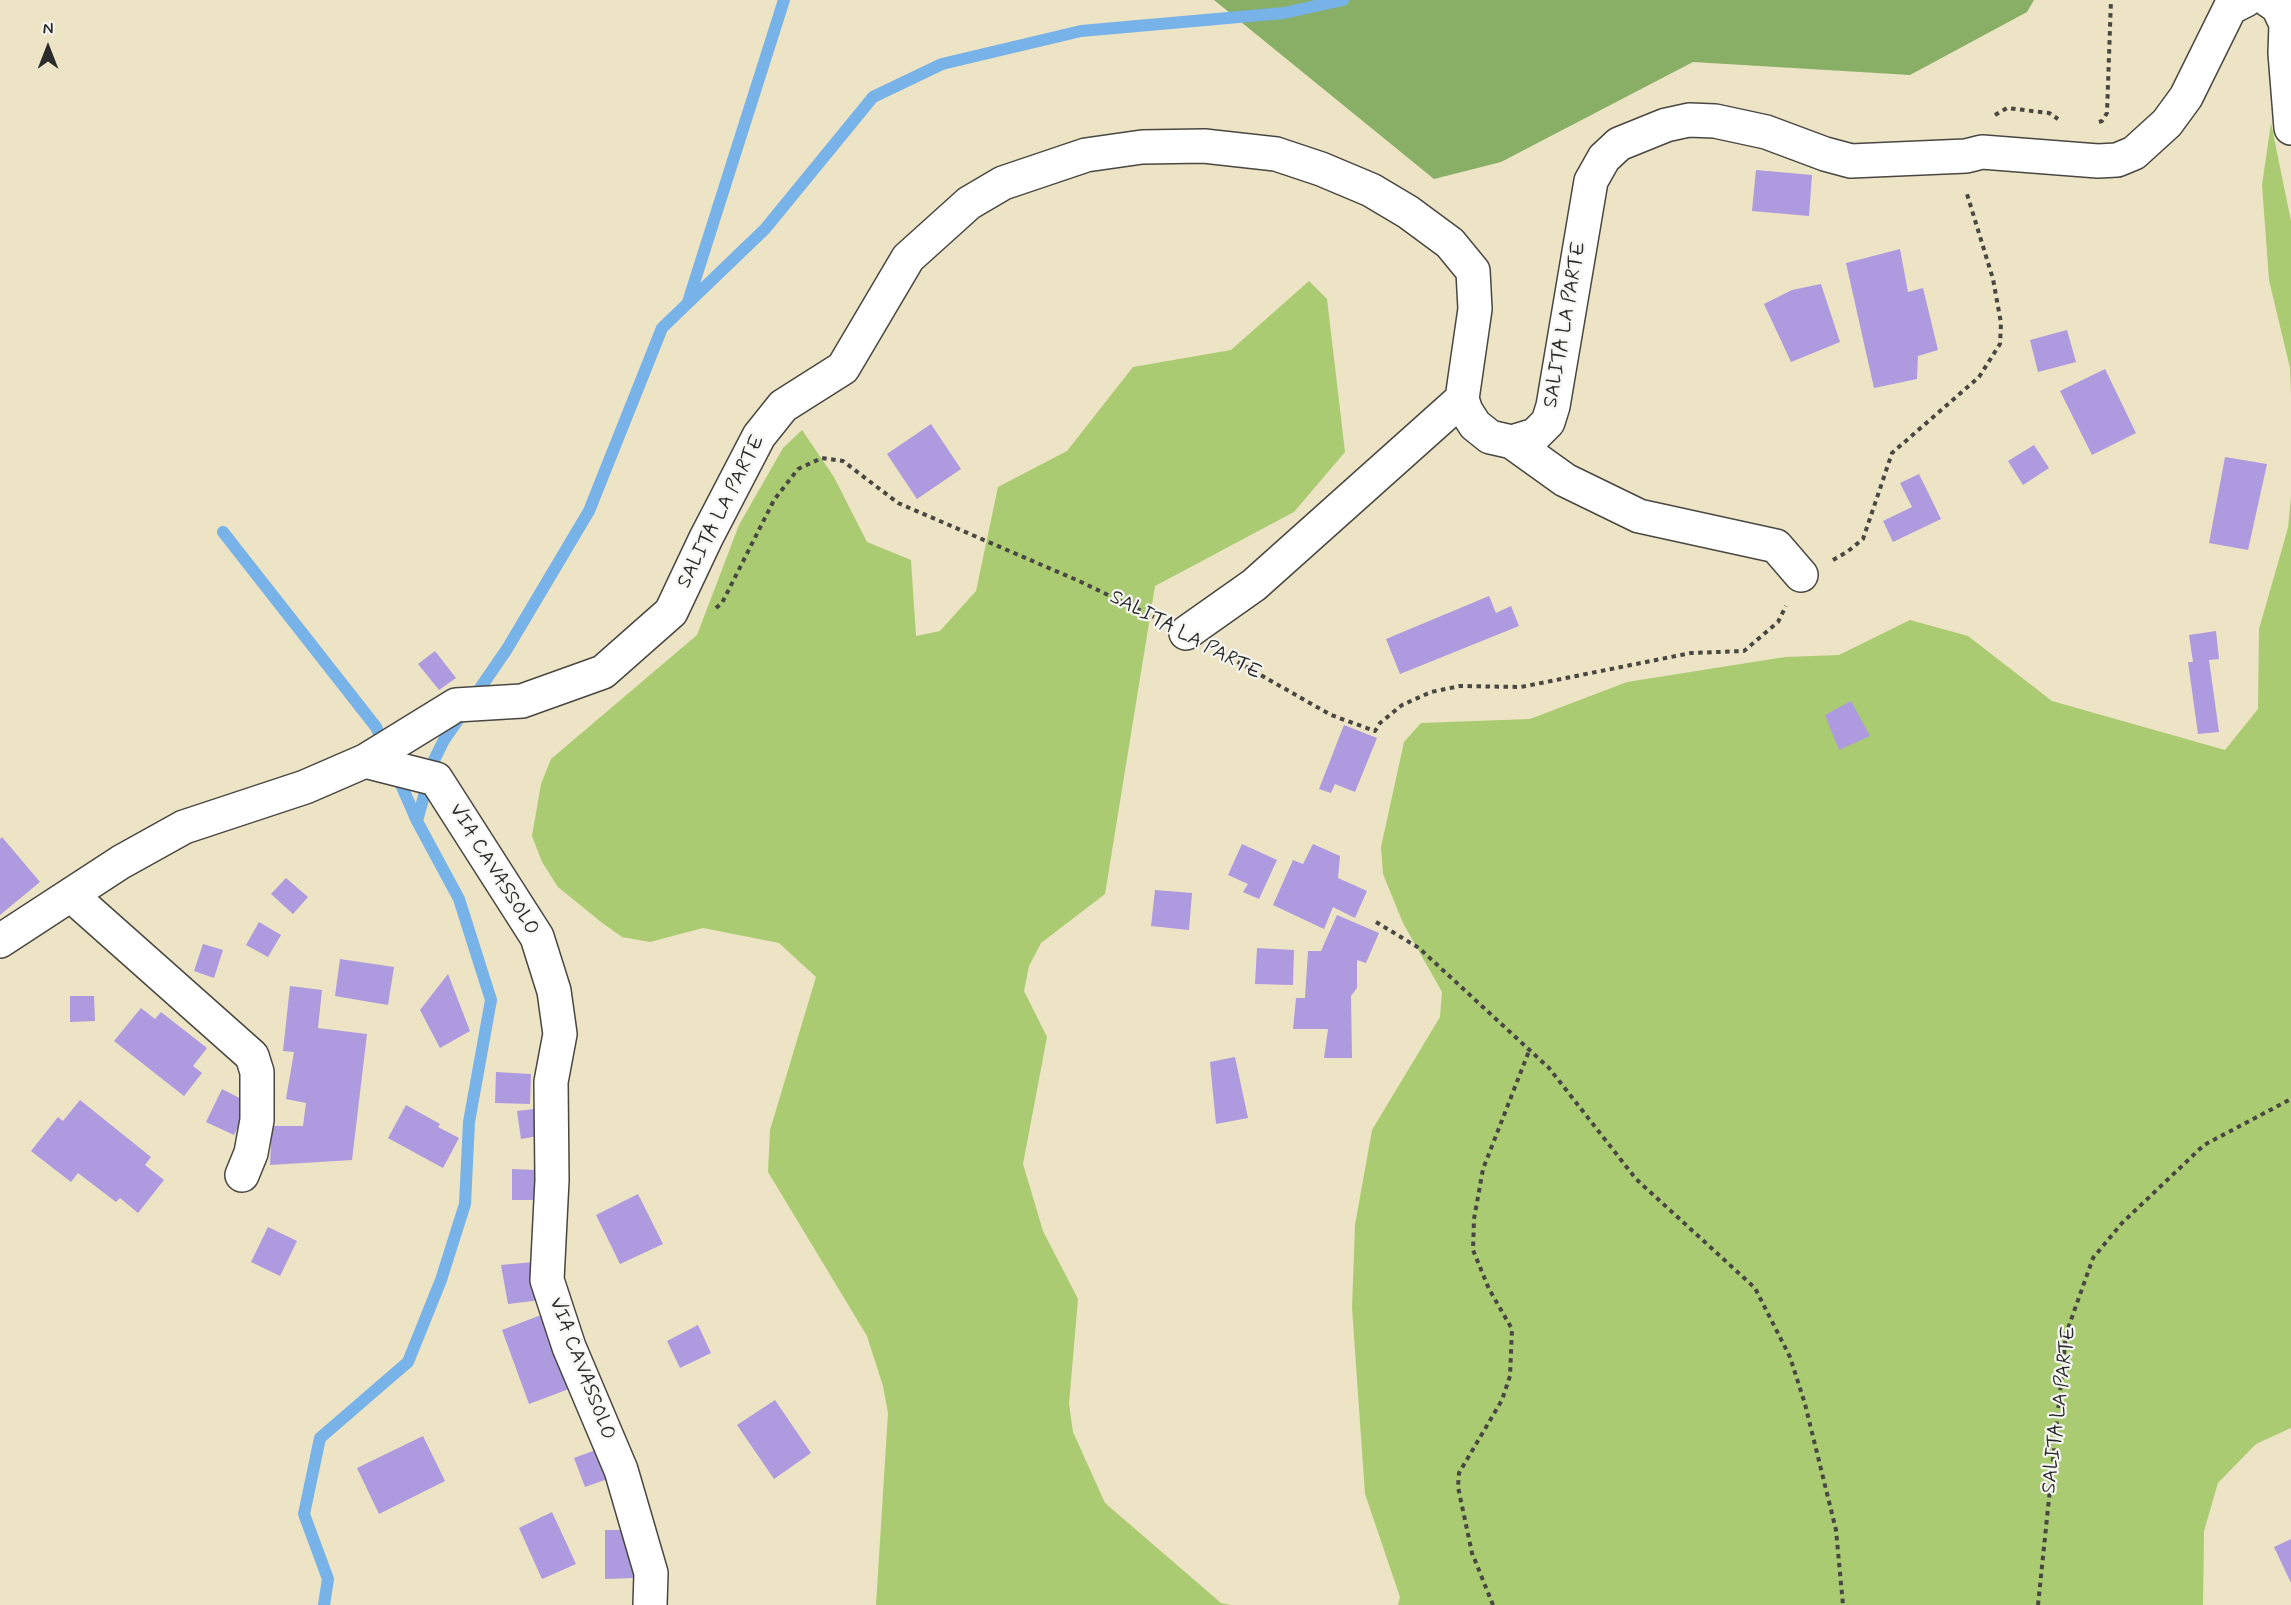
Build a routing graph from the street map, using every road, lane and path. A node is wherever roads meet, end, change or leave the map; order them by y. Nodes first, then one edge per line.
1 (2111, 0) edge
2 (2246, 0) edge
3 (2268, 0) edge
4 (2067, 124) dead end
5 (2092, 124) dead end
6 (2291, 128) edge
7 (1966, 156) junction
8 (1462, 399) junction
9 (1512, 442) junction
10 (1801, 575) dead end
11 (714, 610) dead end
12 (1186, 633) junction
13 (1402, 705) dead end
14 (365, 761) junction
15 (72, 896) junction
16 (1376, 922) dead end
17 (0, 941) edge
18 (1529, 1051) junction
19 (2291, 1099) edge
20 (242, 1174) dead end
21 (650, 1605) edge
22 (1493, 1605) edge
23 (1844, 1605) edge
24 (2038, 1605) edge

1 - 5 path
2 - 7 street, SALITA LA PARTE
3 - 6 street
4 - 7 path
7 - 9 street, SALITA LA PARTE
8 - 9 street
8 - 12 street
8 - 14 street, SALITA LA PARTE
9 - 10 street
11 - 12 path, SALITA LA PARTE
12 - 13 path, SALITA LA PARTE
14 - 15 street
14 - 21 street, VIA CAVASSOLO
15 - 17 street
15 - 20 street
16 - 18 path
18 - 22 path
18 - 23 path
19 - 24 path, SALITA LA PARTE

